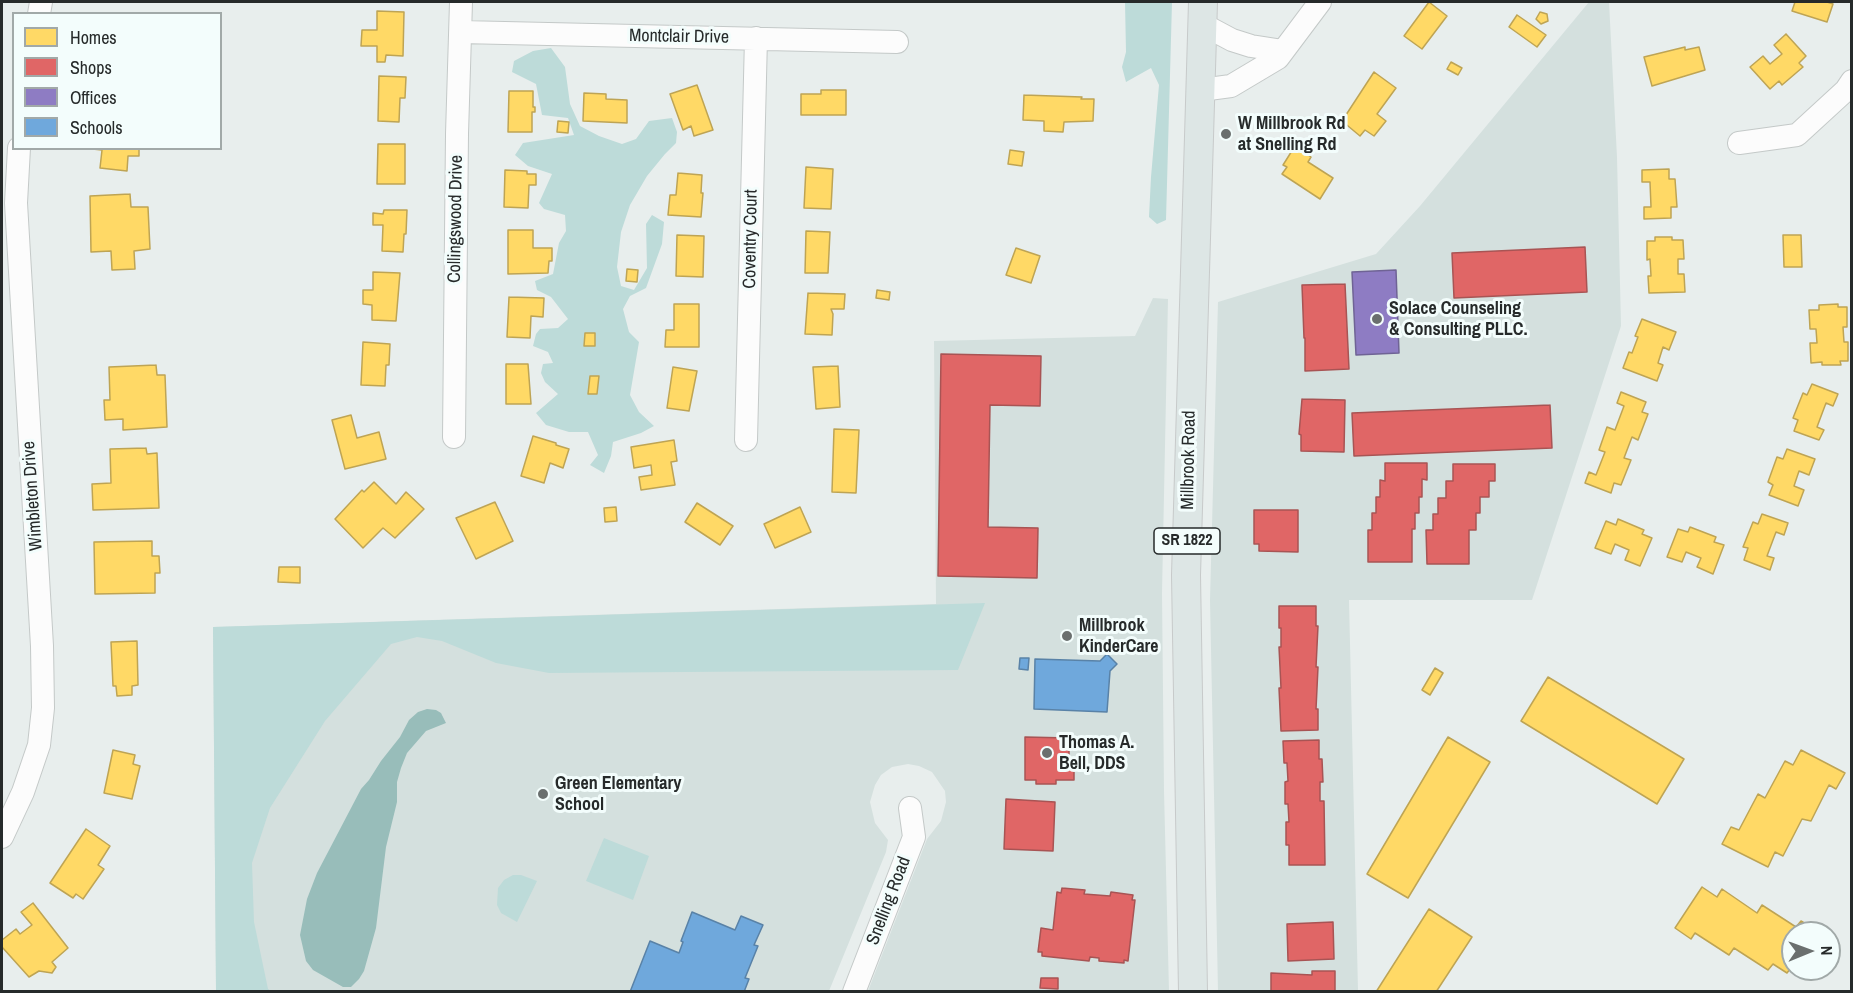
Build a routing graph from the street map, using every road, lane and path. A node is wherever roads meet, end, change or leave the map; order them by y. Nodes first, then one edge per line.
1 (461, 2) edge
2 (1320, 2) edge
3 (1203, 13) edge
4 (461, 32) junction
5 (756, 38) junction
6 (897, 42) dead end
7 (1283, 51) junction
8 (1851, 81) edge
9 (1201, 90) junction
10 (1739, 143) dead end
11 (19, 150) edge
12 (454, 437) dead end
13 (746, 440) dead end
14 (910, 808) dead end
15 (2, 837) edge
16 (854, 992) edge
17 (1193, 992) edge

1 - 4 street, Collingswood Drive
2 - 7 street
3 - 7 street
3 - 9 main road, Millbrook Road / SR 1822
4 - 5 street, Montclair Drive
4 - 12 street, Collingswood Drive
5 - 6 street, Montclair Drive
5 - 13 street, Coventry Court
7 - 9 street
8 - 10 street
9 - 17 main road, Millbrook Road / SR 1822
11 - 15 street, Wimbleton Drive
14 - 16 street, Snelling Road

